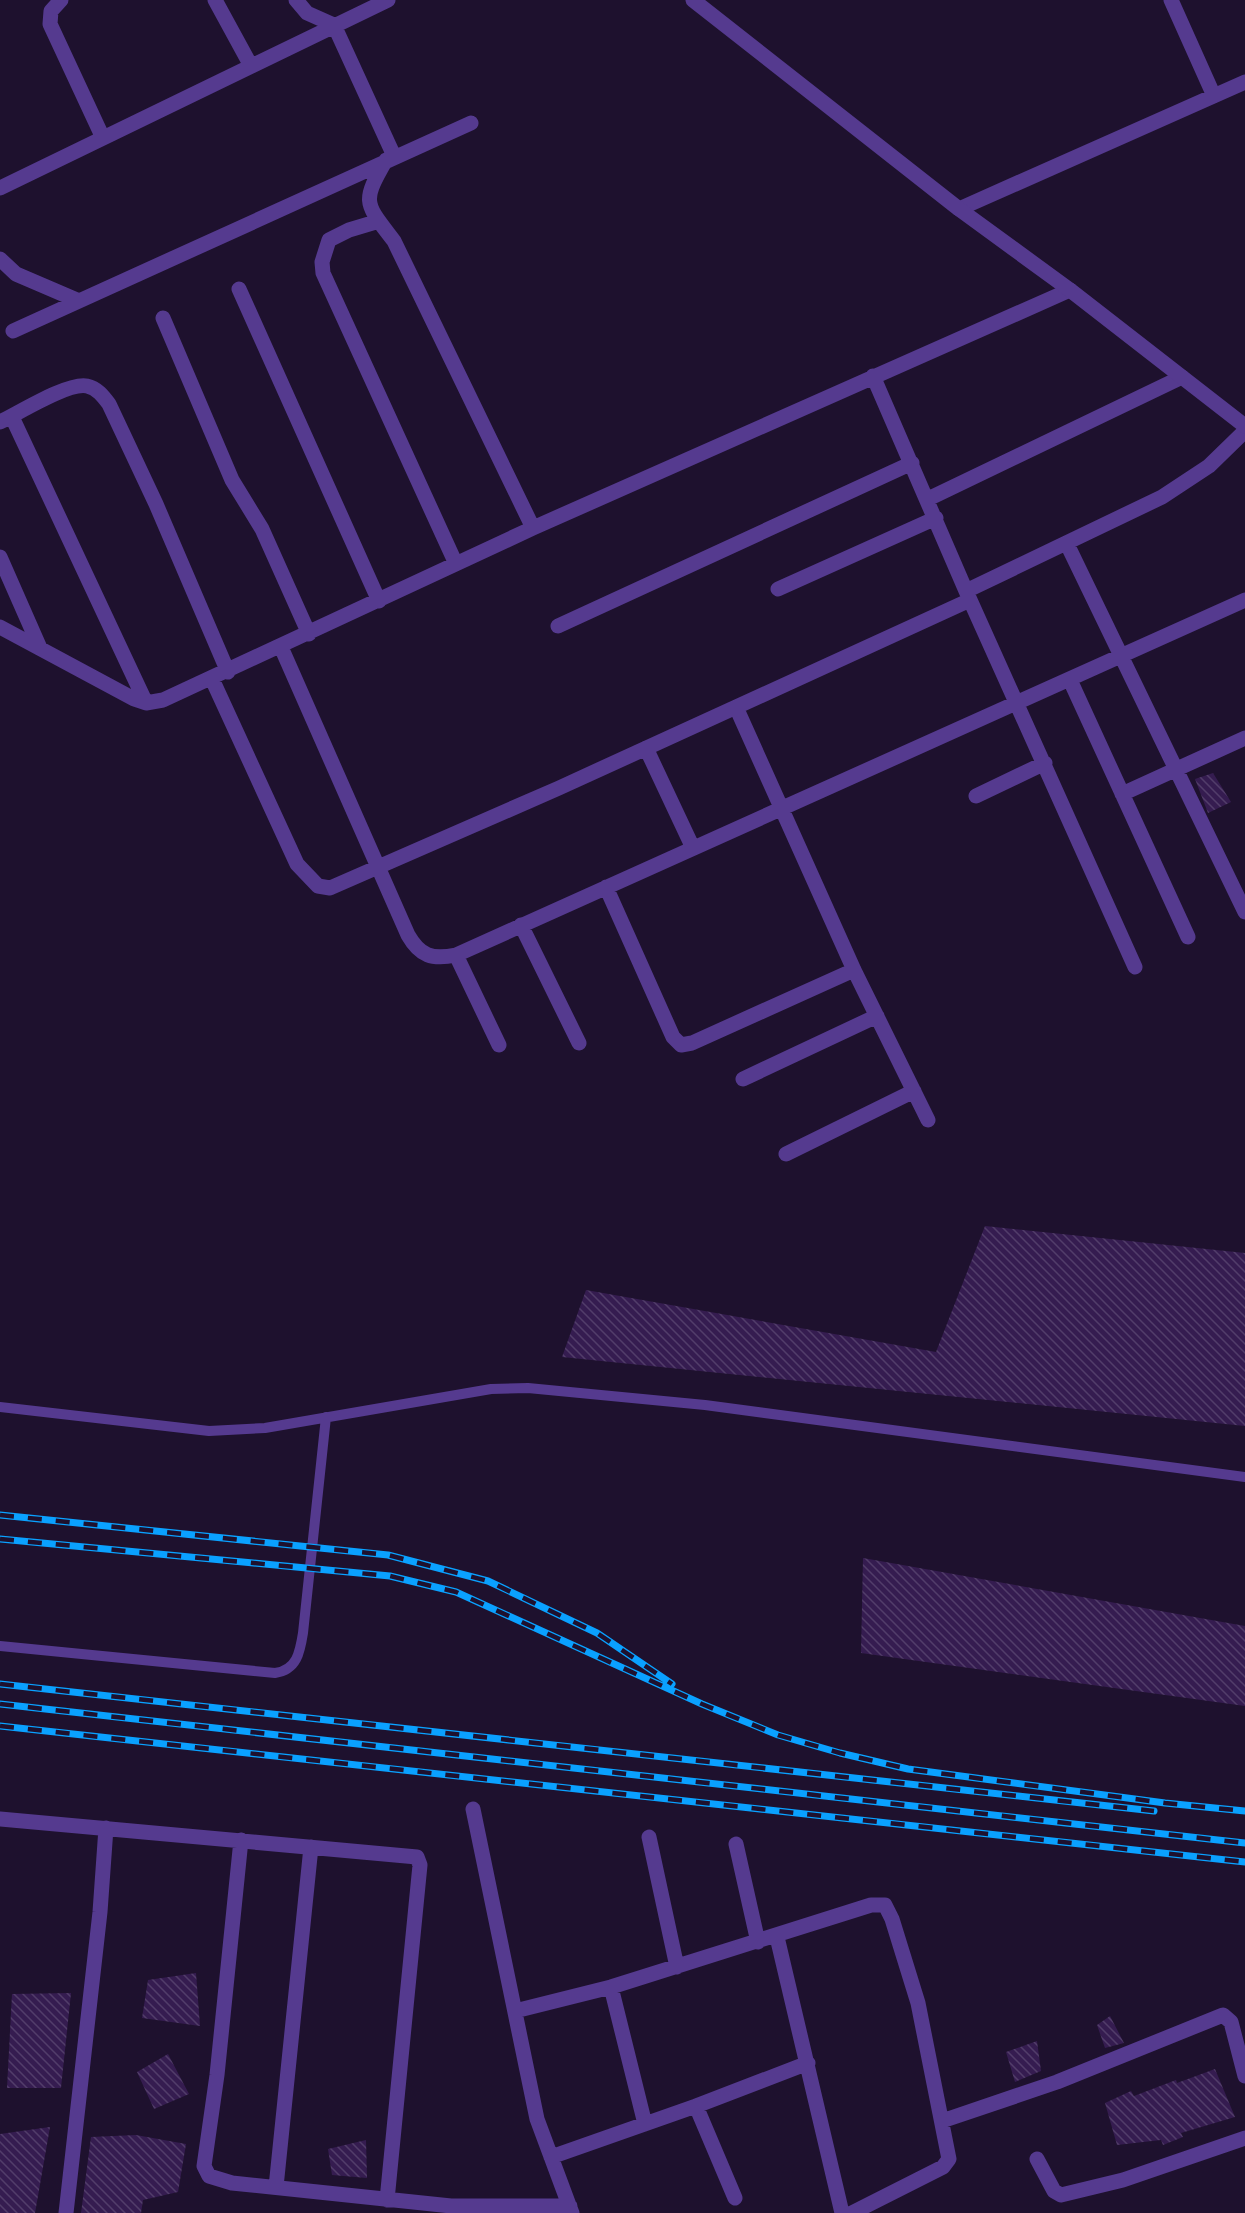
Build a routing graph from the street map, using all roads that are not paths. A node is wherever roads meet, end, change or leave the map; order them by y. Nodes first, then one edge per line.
1 (62, 0) edge
2 (214, 0) edge
3 (296, 0) edge
4 (388, 0) edge
5 (693, 0) edge
6 (1171, 0) edge
7 (334, 25) junction
8 (251, 66) junction
9 (1245, 82) edge
10 (1214, 96) junction
11 (471, 123) dead end
12 (103, 138) junction
13 (390, 158) junction
14 (0, 188) edge
15 (959, 209) junction
16 (379, 221) junction
17 (0, 259) edge
18 (239, 289) dead end
19 (1070, 290) junction
20 (79, 301) junction
21 (164, 318) dead end
22 (13, 331) dead end
23 (873, 376) junction
24 (1182, 377) junction
25 (6, 419) edge
26 (1245, 426) edge
27 (1245, 431) edge
28 (912, 463) junction
29 (928, 499) junction
30 (936, 518) junction
31 (533, 528) junction
32 (1067, 544) junction
33 (0, 557) edge
34 (456, 564) junction
35 (778, 589) dead end
36 (968, 596) junction
37 (1245, 600) edge
38 (379, 601) junction
39 (558, 626) dead end
40 (0, 627) edge
41 (309, 634) junction
42 (281, 647) junction
43 (40, 648) junction
44 (1121, 657) junction
45 (228, 672) junction
46 (212, 679) junction
47 (1070, 680) junction
48 (1018, 702) junction
49 (146, 703) junction
50 (736, 707) junction
51 (1245, 738) edge
52 (646, 748) junction
53 (1045, 763) junction
54 (1176, 770) junction
55 (1122, 794) junction
56 (976, 796) dead end
57 (781, 809) junction
58 (693, 848) junction
59 (379, 868) junction
60 (606, 887) junction
61 (1245, 912) edge
62 (521, 925) junction
63 (1188, 937) dead end
64 (456, 955) junction
65 (1135, 967) dead end
66 (854, 970) junction
67 (877, 1016) junction
68 (579, 1043) dead end
69 (499, 1045) dead end
70 (743, 1079) dead end
71 (914, 1091) junction
72 (928, 1120) dead end
73 (786, 1154) dead end
74 (0, 1407) edge
75 (326, 1417) junction
76 (1245, 1477) edge
77 (0, 1646) edge
78 (473, 1809) dead end
79 (0, 1819) edge
80 (106, 1827) junction
81 (649, 1837) dead end
82 (241, 1840) junction
83 (736, 1844) dead end
84 (311, 1847) junction
85 (777, 1937) junction
86 (758, 1942) junction
87 (677, 1967) junction
88 (611, 1987) junction
89 (515, 2011) junction
90 (807, 2063) junction
91 (1245, 2076) edge
92 (696, 2106) junction
93 (942, 2121) junction
94 (645, 2124) junction
95 (1245, 2138) edge
96 (551, 2157) junction
97 (1037, 2159) dead end
98 (276, 2187) junction
99 (735, 2198) dead end
100 (387, 2200) junction
101 (571, 2209) edge
102 (857, 2212) edge
103 (66, 2213) edge
104 (842, 2213) edge

1 - 12 street
2 - 8 street
3 - 7 street
4 - 7 street
5 - 15 street
6 - 10 street
7 - 8 street
7 - 13 street
8 - 12 street
9 - 10 street
10 - 15 street
11 - 13 street
12 - 14 street
13 - 16 street
13 - 20 street
15 - 19 street
16 - 31 street
16 - 34 street
17 - 20 street
18 - 38 street
19 - 23 street
19 - 24 street
20 - 22 street
21 - 41 street
23 - 28 street
23 - 31 street
24 - 26 street
24 - 29 street
25 - 45 street
25 - 49 street
27 - 32 street
28 - 29 street
28 - 39 street
29 - 30 street
30 - 35 street
30 - 36 street
31 - 34 street
32 - 36 street
32 - 44 street
33 - 43 street
34 - 38 street
36 - 48 street
36 - 50 street
37 - 44 street
38 - 41 street
40 - 43 street
41 - 42 street
42 - 45 street
42 - 59 street
43 - 49 street
44 - 47 street
44 - 54 street
45 - 46 street
46 - 49 street
46 - 59 street
47 - 48 street
47 - 55 street
48 - 53 street
48 - 57 street
50 - 52 street
50 - 57 street
51 - 54 street
52 - 58 street
52 - 59 street
53 - 56 street
53 - 65 street
54 - 55 street
54 - 61 street
55 - 63 street
57 - 58 street
57 - 66 street
58 - 60 street
59 - 64 street
60 - 62 street
60 - 66 street
62 - 64 street
62 - 68 street
64 - 69 street
66 - 67 street
67 - 70 street
67 - 71 street
71 - 72 street
71 - 73 street
74 - 75 lane
75 - 76 lane
75 - 77 lane
78 - 89 street
79 - 80 street
80 - 82 street
80 - 103 street
81 - 87 street
82 - 84 street
82 - 98 street
83 - 86 street
84 - 98 street
84 - 100 street
85 - 86 street
85 - 90 street
85 - 93 street
86 - 87 street
87 - 88 street
88 - 89 street
88 - 94 street
89 - 96 street
90 - 92 street
90 - 104 street
91 - 93 street
92 - 94 street
92 - 99 street
93 - 102 street
94 - 96 street
95 - 97 street
96 - 101 street
98 - 100 street
100 - 101 street

